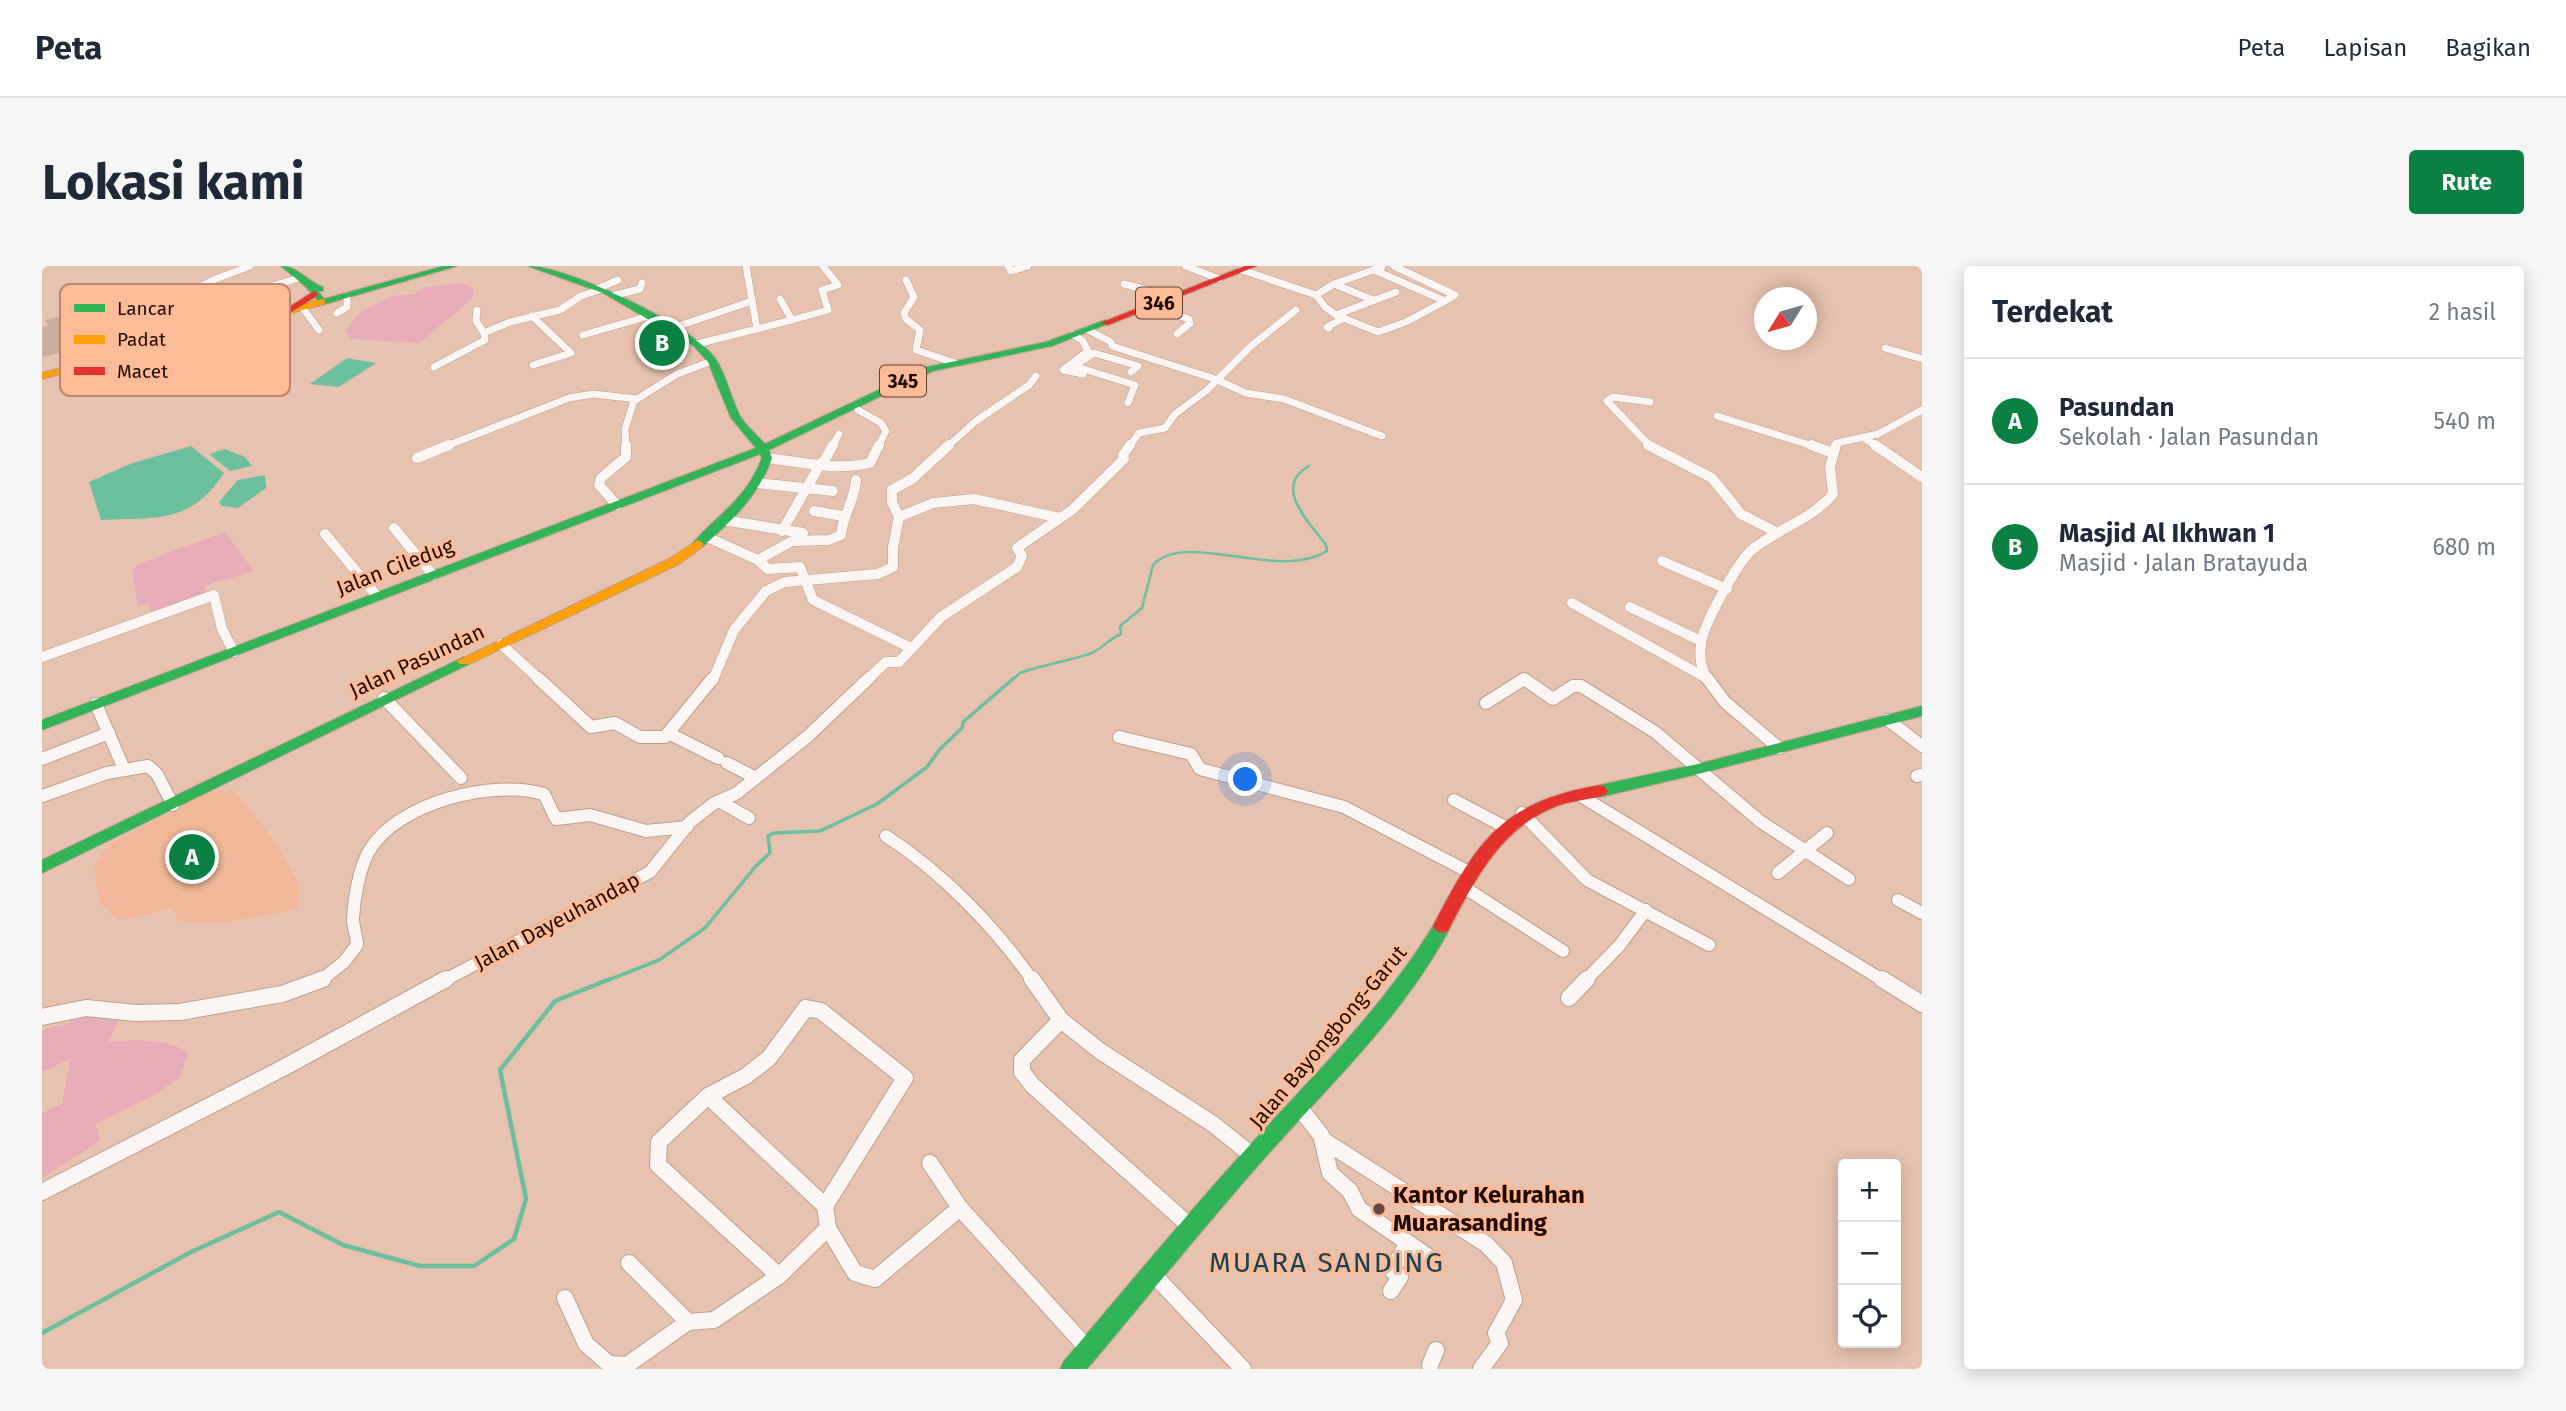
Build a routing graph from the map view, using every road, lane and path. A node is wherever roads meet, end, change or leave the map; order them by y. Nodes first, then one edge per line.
1 (250, 266) edge
2 (285, 266) edge
3 (453, 266) edge
4 (532, 266) edge
5 (747, 266) edge
6 (823, 266) edge
7 (1028, 266) edge
8 (1186, 266) edge
9 (1386, 266) edge
10 (1397, 266) edge
11 (1247, 268) edge
12 (1013, 269) edge
13 (1374, 270) junction
14 (1219, 279) junction
15 (906, 280) dead end
16 (642, 283) dead end
17 (207, 284) edge
18 (1124, 284) dead end
19 (1334, 285) junction
20 (608, 288) junction
21 (1396, 292) dead end
22 (328, 294) junction
23 (290, 295) edge
24 (1315, 295) junction
25 (1175, 297) junction
26 (780, 299) dead end
27 (1373, 300) junction
28 (752, 301) junction
29 (1445, 301) junction
30 (1150, 306) junction
31 (294, 309) junction
32 (290, 310) edge
33 (477, 310) dead end
34 (1296, 310) dead end
35 (532, 316) junction
36 (649, 316) junction
37 (1342, 318) junction
38 (792, 320) junction
39 (670, 329) junction
40 (757, 329) junction
41 (319, 330) dead end
42 (583, 334) dead end
43 (1177, 334) dead end
44 (484, 336) junction
45 (1070, 337) junction
46 (697, 345) junction
47 (1885, 348) dead end
48 (1091, 352) junction
49 (464, 357) dead end
50 (1922, 359) edge
51 (712, 360) junction
52 (955, 363) junction
53 (533, 365) dead end
54 (434, 367) dead end
55 (1130, 372) dead end
56 (60, 373) edge
57 (42, 376) edge
58 (1036, 376) dead end
59 (1215, 379) junction
60 (637, 399) junction
61 (1650, 402) dead end
62 (1128, 403) dead end
63 (858, 410) dead end
64 (1922, 410) edge
65 (1717, 416) dead end
66 (839, 434) dead end
67 (1382, 436) dead end
68 (1864, 438) junction
69 (765, 453) junction
70 (1833, 453) junction
71 (417, 458) dead end
72 (822, 463) junction
73 (1922, 477) edge
74 (856, 480) dead end
75 (757, 484) junction
76 (806, 489) junction
77 (1091, 490) joint
78 (833, 491) dead end
79 (617, 505) junction
80 (814, 511) dead end
81 (843, 516) junction
82 (899, 517) junction
83 (1060, 518) junction
84 (723, 520) junction
85 (394, 528) dead end
86 (782, 531) junction
87 (803, 533) dead end
88 (1778, 533) junction
89 (325, 534) dead end
90 (708, 537) junction
91 (758, 560) junction
92 (1662, 561) dead end
93 (433, 575) junction
94 (805, 576) junction
95 (1727, 589) junction
96 (377, 596) junction
97 (1572, 603) dead end
98 (1630, 607) dead end
99 (1701, 641) junction
100 (501, 644) junction
101 (911, 648) junction
102 (234, 652) junction
103 (42, 657) edge
104 (1708, 679) junction
105 (384, 698) junction
106 (1486, 703) dead end
107 (96, 704) junction
108 (1922, 711) edge
109 (1892, 724) junction
110 (42, 725) edge
111 (108, 733) junction
112 (668, 733) junction
113 (640, 737) joint
114 (1119, 737) dead end
115 (1922, 746) edge
116 (1779, 748) junction
117 (42, 759) edge
118 (124, 769) junction
119 (1698, 769) junction
120 (461, 778) dead end
121 (756, 778) junction
122 (42, 796) edge
123 (1581, 796) junction
124 (1454, 800) dead end
125 (716, 802) junction
126 (173, 805) junction
127 (1522, 813) junction
128 (749, 818) dead end
129 (689, 825) junction
130 (1505, 827) junction
131 (1827, 833) dead end
132 (886, 836) dead end
133 (1807, 852) junction
134 (42, 867) edge
135 (1777, 873) dead end
136 (1465, 879) junction
137 (1849, 879) dead end
138 (1898, 900) dead end
139 (1646, 910) junction
140 (1922, 913) edge
141 (1709, 945) dead end
142 (1563, 951) dead end
143 (1569, 998) dead end
144 (1922, 1004) edge
145 (42, 1017) edge
146 (1061, 1020) junction
147 (709, 1096) junction
148 (1299, 1107) junction
149 (1323, 1140) junction
150 (1253, 1156) junction
151 (930, 1163) dead end
152 (42, 1192) edge
153 (825, 1206) junction
154 (960, 1208) junction
155 (828, 1228) junction
156 (1192, 1228) junction
157 (1408, 1243) junction
158 (1430, 1258) dead end
159 (629, 1264) dead end
160 (1153, 1274) junction
161 (779, 1276) junction
162 (1391, 1291) dead end
163 (565, 1298) dead end
164 (688, 1322) junction
165 (1089, 1349) junction
166 (1072, 1369) edge
167 (1242, 1369) edge
168 (1480, 1369) edge

1 - 17 street
2 - 22 main road
3 - 22 main road
4 - 20 main road
5 - 28 street
6 - 38 street
7 - 12 street
8 - 14 street
9 - 13 street
10 - 29 street
11 - 14 main road, 346
11 - 24 street
13 - 19 street
13 - 29 street
14 - 25 main road, 346
15 - 52 street
16 - 20 street
18 - 25 street
19 - 24 street
19 - 27 street
20 - 35 street
20 - 36 main road
21 - 27 street
22 - 23 street
22 - 31 main road
24 - 37 street
25 - 30 main road, 346
26 - 38 street
27 - 37 street
28 - 39 street
28 - 40 street
29 - 37 street
30 - 43 street
30 - 45 main road, 346
31 - 32 main road
31 - 41 street
33 - 44 street
34 - 59 street
35 - 44 street
35 - 53 street
36 - 39 main road
36 - 42 street
38 - 40 street
39 - 46 main road
40 - 46 street
44 - 49 street
44 - 54 street
45 - 48 street
45 - 52 main road, 345
45 - 59 street
46 - 51 main road
47 - 50 street
48 - 55 street
48 - 62 street
51 - 60 street
51 - 69 main road
52 - 69 main road, 345
56 - 57 main road
58 - 82 street
59 - 67 street
59 - 77 street
60 - 71 street
60 - 79 street
61 - 88 street
63 - 72 street
64 - 68 street
65 - 70 street
66 - 72 street
68 - 70 street
68 - 73 street
69 - 72 street
69 - 75 main road, Jalan Pasundan
69 - 79 main road, Jalan Ciledug
70 - 88 street
72 - 76 street
74 - 81 street
75 - 76 street
75 - 84 main road, Jalan Pasundan
76 - 78 street
76 - 86 street
77 - 83 street, Jalan Dayeuhandap
79 - 93 main road, Jalan Ciledug
80 - 81 street
81 - 91 street
82 - 83 street
82 - 94 street
83 - 101 street, Jalan Dayeuhandap
84 - 86 street
84 - 90 main road, Jalan Pasundan
85 - 93 street
86 - 87 street
88 - 95 street
89 - 96 street
90 - 91 street
90 - 100 main road, Jalan Pasundan
91 - 94 street
92 - 95 street
93 - 96 main road, Jalan Ciledug
94 - 101 street
94 - 112 street
95 - 99 street
96 - 102 main road, Jalan Ciledug
97 - 104 street
98 - 99 street
99 - 104 street
100 - 105 main road, Jalan Pasundan
100 - 113 street
101 - 121 street, Jalan Dayeuhandap
102 - 103 street
102 - 107 main road, Jalan Ciledug
104 - 116 street
105 - 120 street
105 - 126 main road, Jalan Pasundan
106 - 119 street
107 - 110 main road, Jalan Ciledug
107 - 111 street
108 - 109 main road, Jalan Bayongbong-Garut
109 - 115 street
109 - 116 main road, Jalan Bayongbong-Garut
111 - 117 street
111 - 118 street
112 - 113 street
112 - 121 street
114 - 136 street
116 - 119 main road, Jalan Bayongbong-Garut
118 - 122 street
118 - 126 street
119 - 123 main road, Jalan Bayongbong-Garut
119 - 133 street
121 - 125 street, Jalan Dayeuhandap
123 - 127 main road, Jalan Bayongbong-Garut
123 - 144 street
124 - 130 street
125 - 128 street
125 - 129 street, Jalan Dayeuhandap
126 - 134 main road, Jalan Pasundan
127 - 130 main road, Jalan Bayongbong-Garut
127 - 139 street
129 - 145 street
129 - 152 street, Jalan Dayeuhandap
130 - 136 main road, Jalan Bayongbong-Garut
131 - 133 street
132 - 146 street
133 - 135 street
133 - 137 street
136 - 142 street
136 - 148 main road, Jalan Bayongbong-Garut
138 - 140 street
139 - 141 street
139 - 143 street
146 - 150 street
146 - 156 street
147 - 153 street
147 - 153 street
147 - 161 street
148 - 149 street
148 - 150 main road, Jalan Bayongbong-Garut
149 - 157 street
149 - 168 street
150 - 156 main road, Jalan Bayongbong-Garut
151 - 154 street
153 - 155 street
154 - 155 street
154 - 165 street
155 - 161 street
156 - 160 main road, Jalan Bayongbong-Garut
157 - 158 street
157 - 162 street
159 - 164 street
160 - 165 main road, Jalan Bayongbong-Garut
160 - 167 street
161 - 164 street
163 - 164 street
165 - 166 main road, Jalan Bayongbong-Garut

